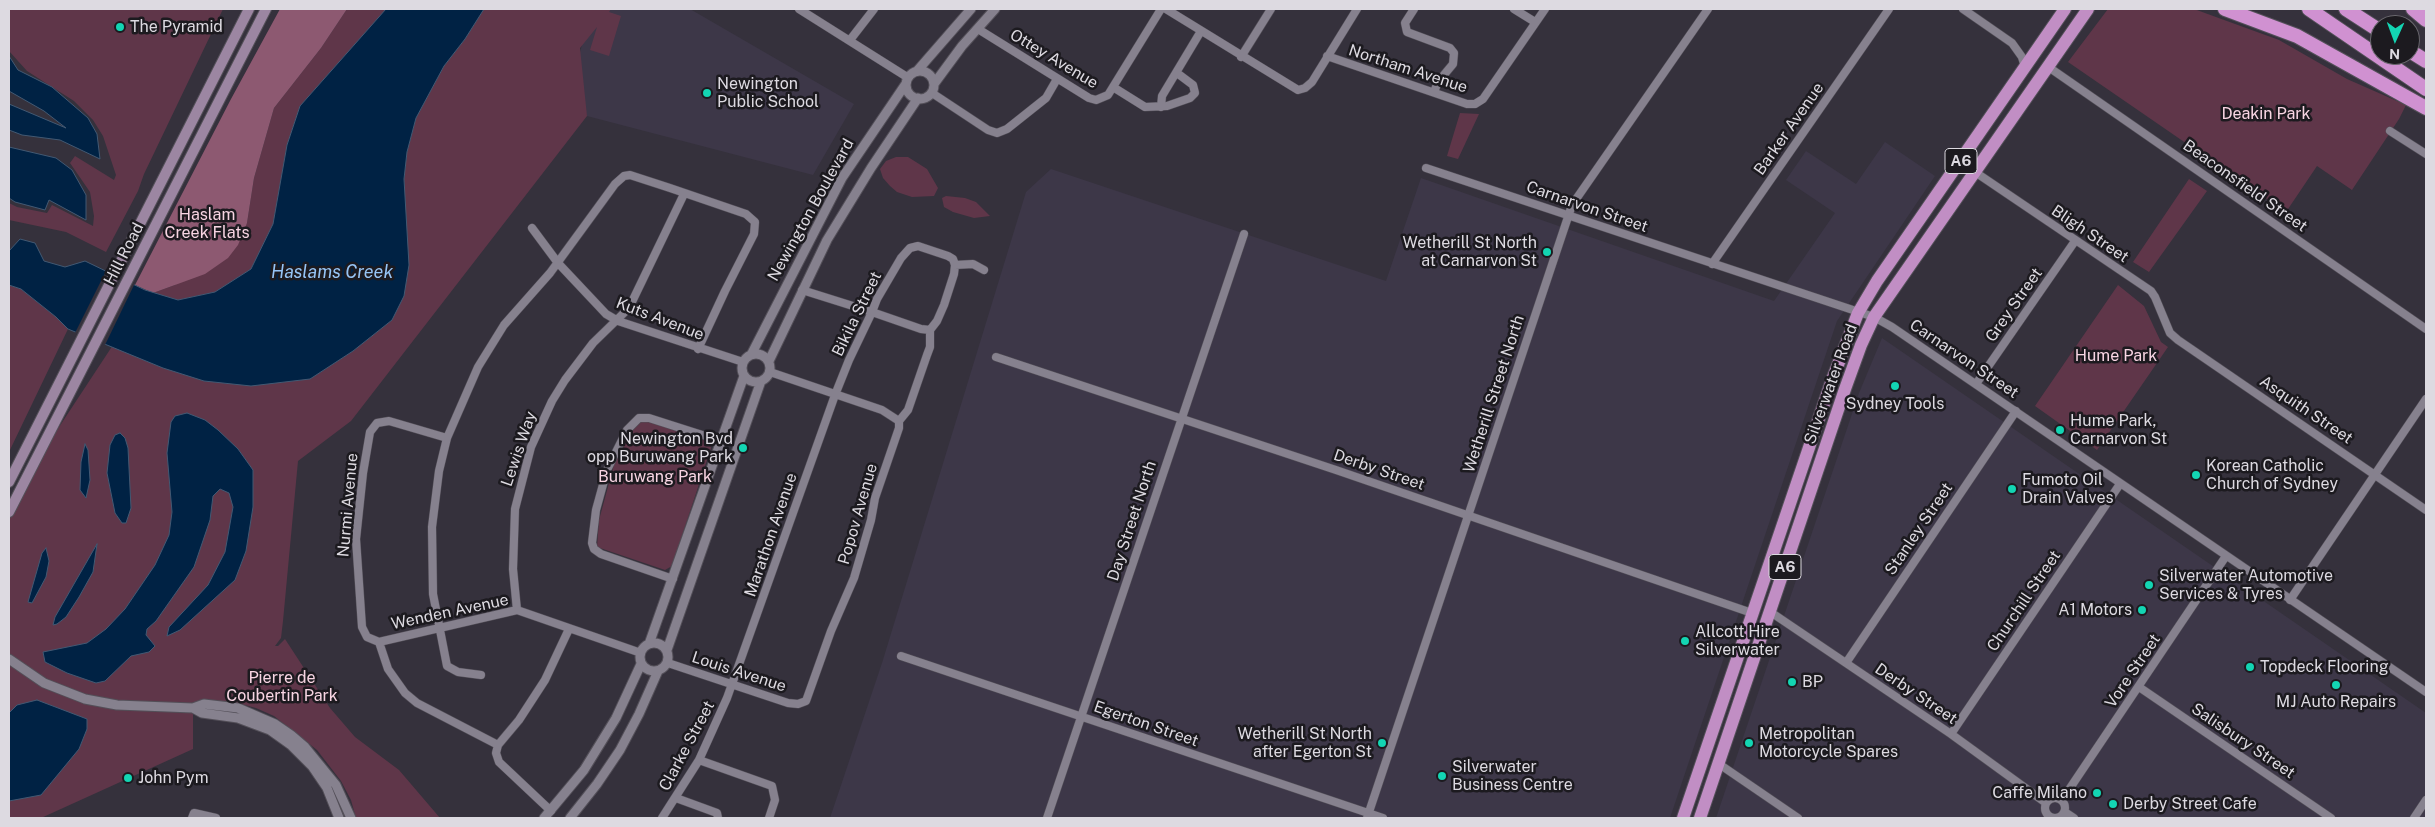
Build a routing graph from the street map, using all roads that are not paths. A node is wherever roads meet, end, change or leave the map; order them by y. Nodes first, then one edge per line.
1 (249, 9) edge
2 (266, 9) edge
3 (799, 9) edge
4 (874, 9) edge
5 (971, 9) edge
6 (995, 9) edge
7 (1161, 9) edge
8 (1166, 9) edge
9 (1271, 9) edge
10 (1357, 9) edge
11 (1414, 9) edge
12 (1514, 9) edge
13 (1545, 9) edge
14 (1708, 9) edge
15 (1889, 9) edge
16 (1963, 9) edge
17 (2065, 9) edge
18 (2088, 9) edge
19 (2226, 9) edge
20 (2309, 9) edge
21 (2346, 9) edge
22 (2413, 9) edge
23 (2426, 20) edge
24 (1535, 22) junction
25 (2370, 25) edge
26 (978, 28) junction
27 (1202, 32) junction
28 (850, 40) junction
29 (1327, 56) junction
30 (1241, 57) junction
31 (2047, 66) junction
32 (2025, 67) junction
33 (917, 71) junction
34 (1177, 73) junction
35 (1057, 79) junction
36 (906, 81) junction
37 (1113, 87) junction
38 (933, 88) junction
39 (2426, 89) edge
40 (1434, 92) junction
41 (918, 98) junction
42 (1161, 106) junction
43 (2426, 108) edge
44 (2390, 131) dead end
45 (2426, 154) edge
46 (1426, 168) dead end
47 (1975, 172) junction
48 (684, 194) junction
49 (1568, 215) junction
50 (532, 228) dead end
51 (1244, 234) dead end
52 (2075, 241) junction
53 (558, 263) junction
54 (1712, 264) junction
55 (955, 265) junction
56 (984, 270) dead end
57 (802, 290) junction
58 (872, 312) junction
59 (1858, 313) junction
60 (1874, 318) junction
61 (618, 321) junction
62 (931, 329) junction
63 (2426, 329) edge
64 (2170, 332) joint
65 (698, 349) junction
66 (751, 355) junction
67 (996, 357) dead end
68 (769, 361) junction
69 (743, 362) junction
70 (770, 372) junction
71 (744, 376) junction
72 (761, 381) junction
73 (1976, 384) junction
74 (835, 395) junction
75 (2426, 399) edge
76 (2016, 411) junction
77 (1181, 418) junction
78 (899, 421) junction
79 (446, 438) junction
80 (721, 441) junction
81 (2375, 475) junction
82 (9, 482) edge
83 (2120, 484) junction
84 (2426, 510) edge
85 (9, 512) edge
86 (1469, 515) junction
87 (2226, 556) junction
88 (672, 579) junction
89 (2290, 600) junction
90 (517, 610) junction
91 (1770, 611) junction
92 (1752, 613) junction
93 (438, 627) junction
94 (569, 629) junction
95 (379, 642) junction
96 (649, 644) junction
97 (666, 650) junction
98 (641, 652) junction
99 (901, 656) dead end
100 (9, 659) edge
101 (668, 663) junction
102 (1846, 663) junction
103 (642, 664) junction
104 (658, 671) junction
105 (481, 676) dead end
106 (732, 684) junction
107 (2139, 687) junction
108 (2426, 692) edge
109 (802, 703) joint
110 (193, 708) junction
111 (1081, 717) junction
112 (1951, 734) junction
113 (498, 745) junction
114 (699, 760) junction
115 (1719, 764) junction
116 (676, 798) junction
117 (2062, 800) junction
118 (2426, 800) edge
119 (2046, 803) junction
120 (551, 810) junction
121 (2065, 812) junction
122 (1367, 816) edge
123 (2048, 817) edge
124 (192, 818) edge
125 (216, 818) edge
126 (339, 818) edge
127 (351, 818) edge
128 (544, 818) edge
129 (570, 818) edge
130 (662, 818) edge
131 (718, 818) edge
132 (769, 818) edge
133 (1047, 818) edge
134 (1383, 818) edge
135 (1684, 818) edge
136 (1700, 818) edge
137 (1798, 818) edge
138 (2074, 818) edge
139 (2331, 818) edge
140 (2414, 818) edge

1 - 82 main road, Hill Road
2 - 85 main road, Hill Road
3 - 28 street
4 - 28 street
5 - 33 street
6 - 26 street
7 - 37 street, Ottey Avenue
8 - 27 street
9 - 30 street
10 - 29 street
11 - 40 street
12 - 24 street
13 - 24 street
14 - 49 street, Wetherill Street North
15 - 54 street, Barker Avenue
16 - 32 street
17 - 32 highway, Silverwater Road / A6
18 - 31 highway, Silverwater Road / A6
19 - 43 highway
20 - 39 highway
21 - 25 highway
22 - 23 highway
24 - 40 street, Northam Avenue
26 - 35 street, Ottey Avenue
26 - 38 street
27 - 30 street
27 - 34 street
28 - 36 street
29 - 30 street
29 - 40 street, Northam Avenue
31 - 47 highway, Silverwater Road / A6
31 - 63 street, Beaconsfield Street
32 - 59 highway, Silverwater Road / A6
33 - 36 street
33 - 38 street
34 - 42 street
34 - 42 street
35 - 37 street, Ottey Avenue
35 - 38 street
36 - 41 street
36 - 66 street, Newington Boulevard
37 - 42 street
38 - 41 street
41 - 57 street, Newington Boulevard
44 - 45 street
46 - 49 street, Carnarvon Street
47 - 52 street, Bligh Street
47 - 60 highway, Silverwater Road / A6
48 - 53 street
48 - 61 street, Lewis Way
48 - 65 street
49 - 54 street, Carnarvon Street
49 - 86 street, Wetherill Street North
50 - 53 street, Kuts Avenue
51 - 77 street, Day Street North
52 - 64 street, Bligh Street
52 - 73 street, Grey Street
53 - 61 street, Kuts Avenue
53 - 79 street
54 - 59 street, Carnarvon Street
55 - 56 street
55 - 58 street, Bikila Street
55 - 62 street
57 - 58 street
57 - 68 street, Newington Boulevard
58 - 62 street
58 - 74 street, Bikila Street
59 - 60 street, Carnarvon Street
59 - 92 highway, Silverwater Road / A6
60 - 73 street, Carnarvon Street
60 - 91 highway, Silverwater Road / A6
61 - 65 street, Kuts Avenue
61 - 90 street, Lewis Way
62 - 78 street, Popov Avenue
64 - 81 street, Asquith Street
65 - 69 street, Kuts Avenue
66 - 68 street
66 - 69 street
67 - 77 street, Derby Street
68 - 70 street
69 - 71 street
70 - 72 street
70 - 74 street
71 - 72 street
71 - 80 street
72 - 97 street
73 - 76 street, Carnarvon Street
74 - 78 street
74 - 106 street, Marathon Avenue
75 - 81 street
76 - 83 street, Carnarvon Street
76 - 102 street, Stanley Street
77 - 86 street, Derby Street
77 - 111 street, Day Street North
78 - 109 street, Popov Avenue
79 - 93 street
79 - 95 street, Nurmi Avenue
80 - 88 street
80 - 88 street
81 - 84 street, Asquith Street
81 - 89 street
83 - 87 street, Carnarvon Street
83 - 112 street, Churchill Street
86 - 92 street, Derby Street
86 - 122 street, Wetherill Street North
87 - 89 street, Carnarvon Street
87 - 107 street, Vore Street
88 - 96 street
89 - 108 street, Carnarvon Street
90 - 93 street, Wenden Avenue
90 - 94 street, Wenden Avenue
91 - 102 street, Derby Street
91 - 115 highway, Silverwater Road / A6
92 - 135 highway, Silverwater Road / A6
93 - 95 street, Wenden Avenue
93 - 105 street
94 - 98 street, Wenden Avenue
94 - 113 street
95 - 113 street, Nurmi Avenue
96 - 97 street
96 - 98 street
97 - 101 street
98 - 103 street
99 - 111 street, Egerton Street
100 - 110 street
101 - 104 street
101 - 106 street, Louis Avenue
102 - 112 street, Derby Street
103 - 104 street
103 - 120 street
104 - 129 street
106 - 109 street, Louis Avenue
106 - 114 street, Clarke Street
107 - 117 street, Vore Street
107 - 139 street, Salisbury Street
110 - 126 street
110 - 127 street
111 - 122 street, Egerton Street
111 - 133 street, Day Street North
112 - 119 street, Derby Street
113 - 120 street
114 - 116 street, Clarke Street
114 - 132 street
115 - 136 highway, Silverwater Road / A6
115 - 137 street
116 - 130 street, Clarke Street
116 - 131 street
117 - 119 street
117 - 121 street
118 - 140 street
119 - 123 street
120 - 128 street
121 - 123 street
121 - 138 street
122 - 134 street, Egerton Street
124 - 125 street

